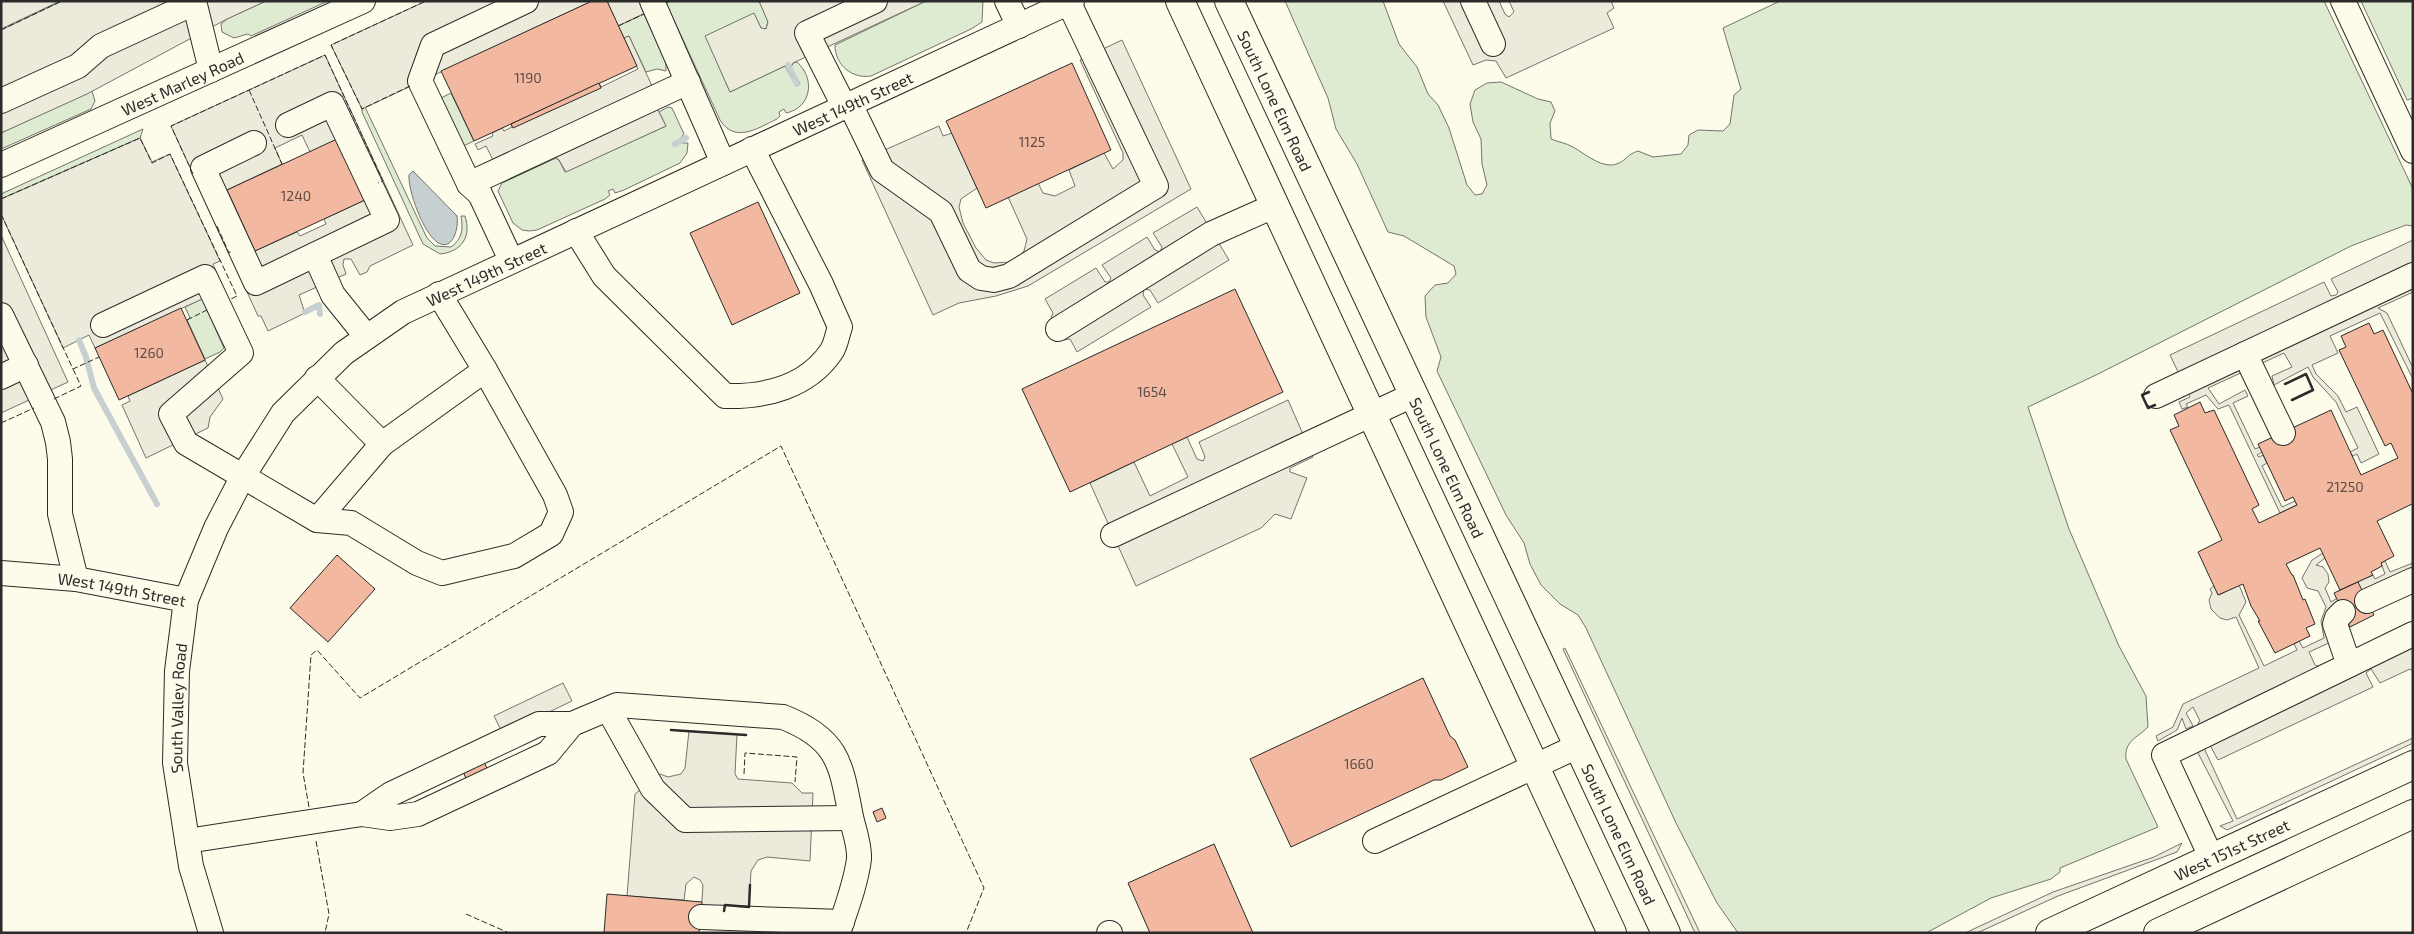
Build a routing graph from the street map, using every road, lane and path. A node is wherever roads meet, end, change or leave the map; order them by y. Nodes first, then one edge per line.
1 (363, 1) edge
2 (526, 1) edge
3 (652, 1) edge
4 (875, 1) edge
5 (1007, 1) edge
6 (1180, 1) edge
7 (1229, 1) edge
8 (1474, 1) edge
9 (2343, 1) edge
10 (194, 2) edge
11 (1071, 2) edge
12 (1019, 26) junction
13 (1493, 44) dead end
14 (211, 70) junction
15 (688, 82) junction
16 (1, 102) edge
17 (847, 105) junction
18 (288, 125) dead end
19 (254, 144) dead end
20 (752, 149) junction
21 (2413, 151) edge
22 (724, 163) junction
23 (1, 165) edge
24 (468, 184) junction
25 (1274, 206) junction
26 (576, 231) junction
27 (315, 254) junction
28 (511, 260) junction
29 (2413, 275) edge
30 (439, 294) junction
31 (1, 315) edge
32 (103, 325) dead end
33 (1058, 329) dead end
34 (366, 336) junction
35 (2245, 354) junction
36 (26, 365) junction
37 (485, 370) junction
38 (1, 377) edge
39 (317, 378) junction
40 (1415, 394) junction
41 (2156, 396) dead end
42 (1371, 413) junction
43 (2283, 433) dead end
44 (382, 444) junction
45 (243, 476) junction
46 (317, 520) junction
47 (1113, 535) dead end
48 (1, 573) edge
49 (76, 579) junction
50 (2413, 580) edge
51 (186, 600) junction
52 (2367, 601) dead end
53 (2343, 612) dead end
54 (2413, 634) edge
55 (2349, 665) junction
56 (608, 709) junction
57 (1578, 746) junction
58 (2413, 765) edge
59 (1533, 766) junction
60 (2413, 814) edge
61 (852, 818) junction
62 (187, 841) junction
63 (1376, 841) dead end
64 (2212, 859) junction
65 (701, 917) dead end
66 (840, 928) edge
67 (211, 933) edge
68 (1612, 933) edge
69 (1666, 933) edge
70 (2050, 933) edge
71 (2158, 933) edge

1 - 14 street, West Marley Road
2 - 24 street
3 - 15 street
4 - 17 street
5 - 12 street
6 - 25 main road
7 - 40 main road, South Lone Elm Road
8 - 13 street
9 - 21 street
10 - 14 street
10 - 16 street
11 - 12 street, West 149th Street
11 - 17 street
12 - 17 street, West 149th Street
14 - 23 street, West Marley Road
15 - 22 street
15 - 24 street
17 - 20 street, West 149th Street
18 - 27 street
19 - 27 street
20 - 22 street, West 149th Street
20 - 26 street
22 - 26 street, West 149th Street
24 - 28 street
25 - 33 street
25 - 42 main road
26 - 28 street, West 149th Street
27 - 34 street
28 - 30 street, West 149th Street
29 - 35 street
30 - 34 street, West 149th Street
30 - 37 street
31 - 36 street
32 - 45 street
34 - 39 street, West 149th Street
35 - 41 street
35 - 43 street
36 - 38 street
36 - 49 street
37 - 44 street
37 - 46 street
39 - 44 street
39 - 45 street, West 149th Street
40 - 42 street
40 - 57 main road, South Lone Elm Road
42 - 47 street
42 - 59 main road
44 - 46 street
45 - 46 street
45 - 51 street, West 149th Street
48 - 49 street, West 149th Street
49 - 51 street, West 149th Street
50 - 52 street
51 - 62 street, South Valley Road
53 - 55 street
54 - 55 street
55 - 64 street
56 - 61 street
56 - 61 street
56 - 62 street
57 - 59 street
57 - 69 main road, South Lone Elm Road
58 - 64 main road, West 151st Street
59 - 63 street
59 - 68 main road
60 - 71 main road
61 - 66 street
62 - 67 street, South Valley Road
64 - 70 main road, West 151st Street
65 - 66 street

